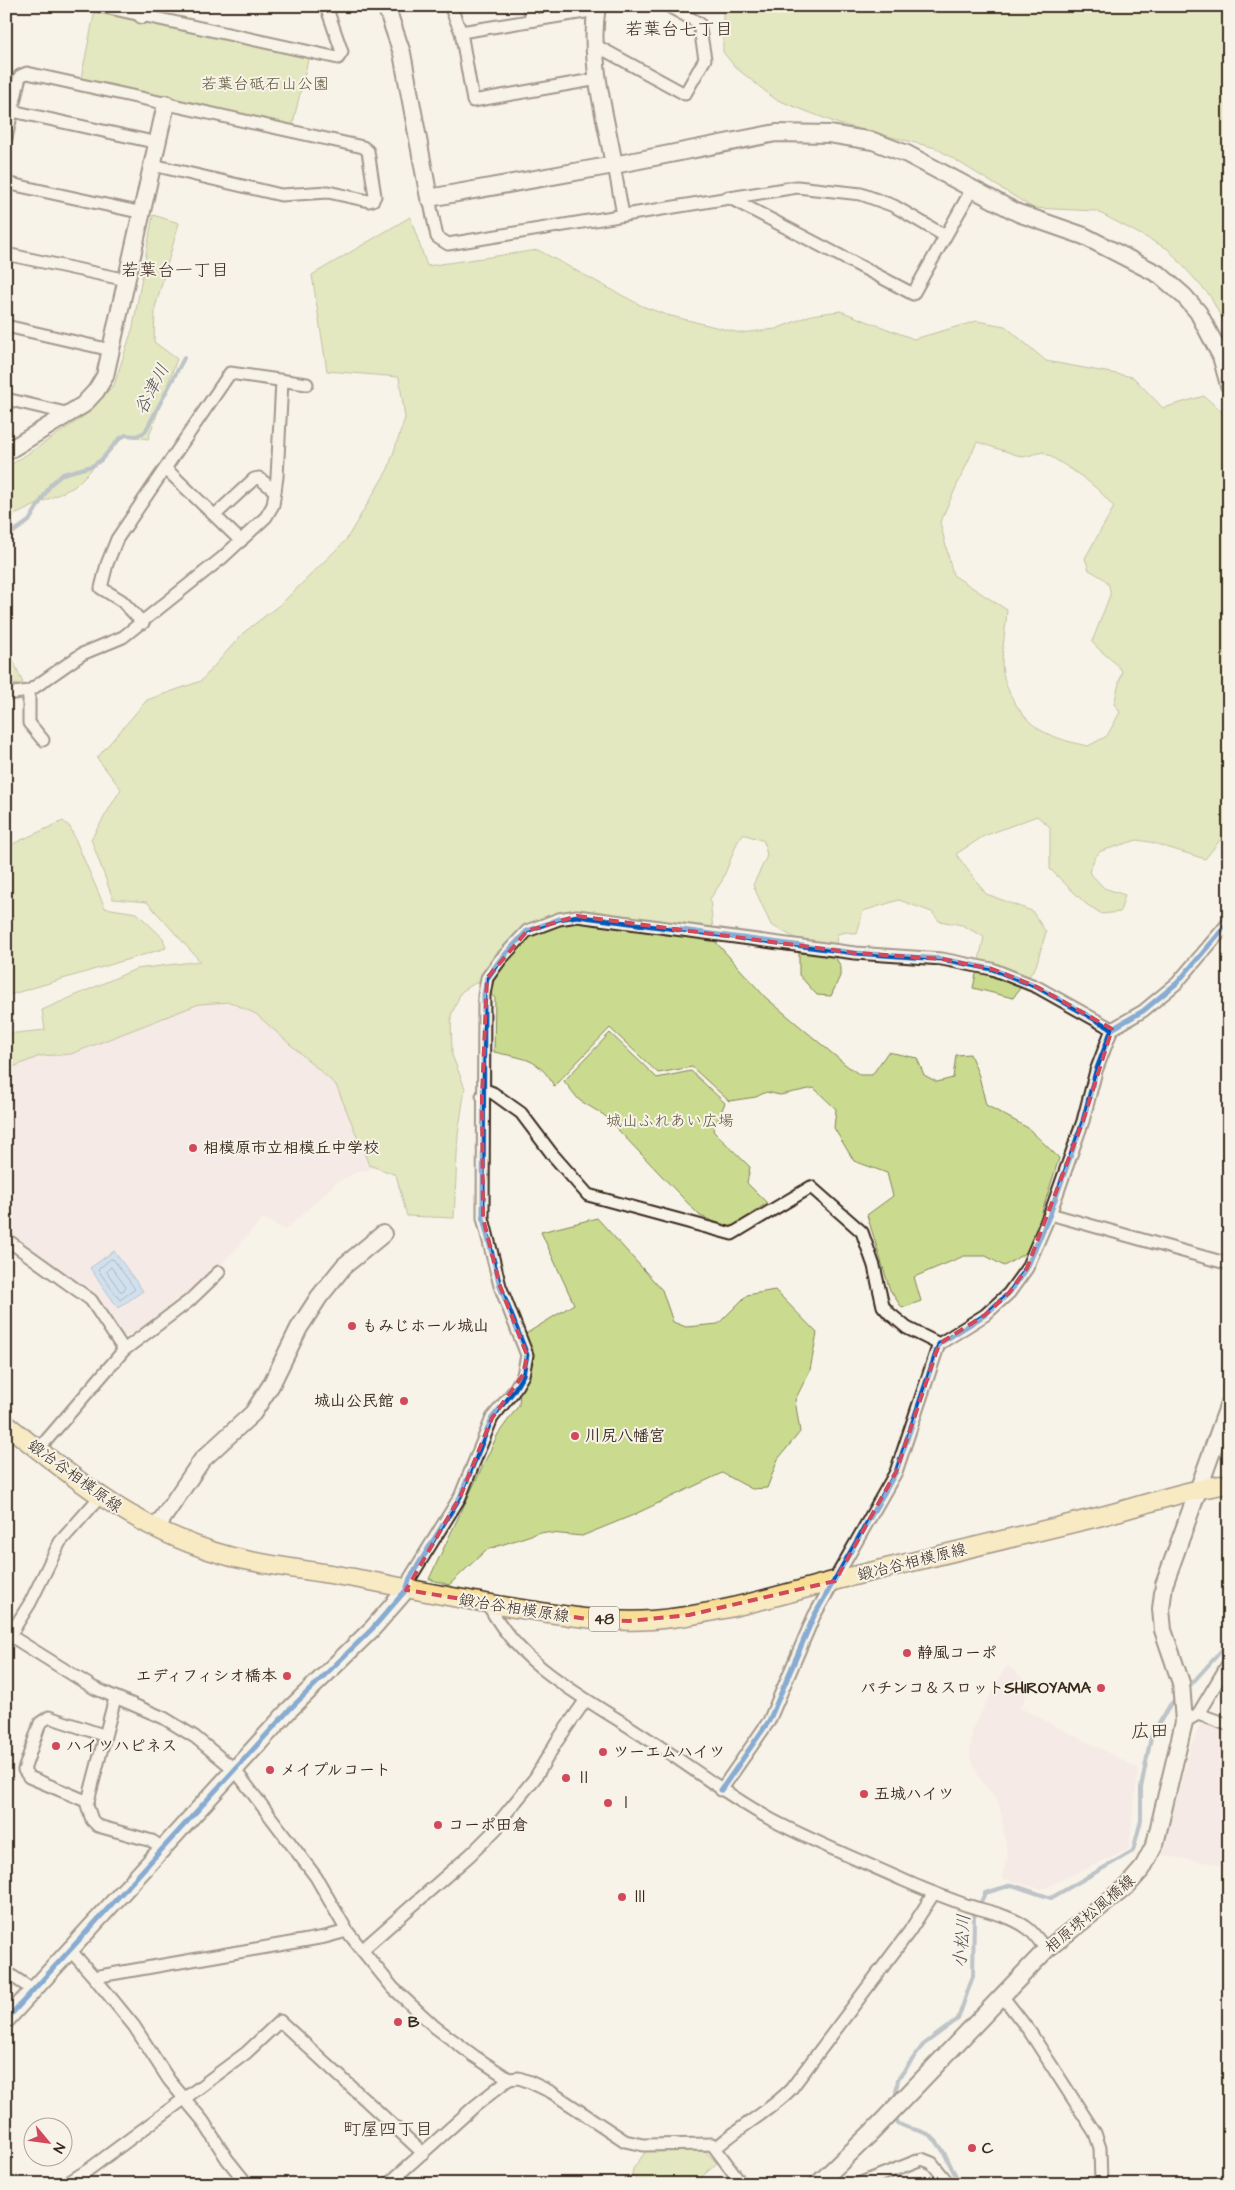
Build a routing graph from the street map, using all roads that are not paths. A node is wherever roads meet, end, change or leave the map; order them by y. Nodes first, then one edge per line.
1 (100, 6) edge
2 (326, 6) edge
3 (386, 6) edge
4 (450, 6) edge
5 (528, 6) edge
6 (668, 6) edge
7 (597, 8) edge
8 (143, 11) edge
9 (534, 20) junction
10 (461, 32) junction
11 (595, 45) junction
12 (598, 80) junction
13 (166, 104) junction
14 (12, 111) junction
15 (6, 138) edge
16 (158, 143) junction
17 (153, 165) junction
18 (614, 165) junction
19 (6, 183) edge
20 (972, 189) junction
21 (728, 197) junction
22 (429, 198) junction
23 (143, 213) junction
24 (623, 215) junction
25 (945, 236) junction
26 (6, 254) edge
27 (127, 280) junction
28 (6, 326) edge
29 (112, 350) junction
30 (282, 381) junction
31 (307, 384) dead end
32 (1229, 385) edge
33 (6, 399) edge
34 (70, 414) junction
35 (6, 452) edge
36 (166, 469) junction
37 (275, 490) junction
38 (215, 515) junction
39 (241, 541) junction
40 (143, 623) junction
41 (29, 691) junction
42 (6, 694) edge
43 (43, 740) dead end
44 (1229, 922) edge
45 (1112, 1028) junction
46 (482, 1096) junction
47 (1050, 1214) junction
48 (383, 1234) dead end
49 (6, 1240) edge
50 (1229, 1264) edge
51 (219, 1272) dead end
52 (939, 1344) junction
53 (124, 1350) junction
54 (1229, 1404) edge
55 (6, 1424) edge
56 (38, 1450) junction
57 (1229, 1484) edge
58 (1198, 1488) junction
59 (99, 1498) junction
60 (156, 1528) junction
61 (835, 1581) junction
62 (406, 1590) junction
63 (488, 1604) junction
64 (8, 1634) edge
65 (1229, 1662) edge
66 (115, 1698) junction
67 (585, 1701) junction
68 (1188, 1718) junction
69 (1229, 1725) edge
70 (103, 1735) junction
71 (235, 1770) junction
72 (722, 1790) junction
73 (86, 1801) junction
74 (163, 1848) junction
75 (934, 1893) junction
76 (347, 1931) junction
77 (70, 1950) junction
78 (362, 1950) junction
79 (1046, 1950) junction
80 (6, 1972) edge
81 (94, 1977) junction
82 (33, 1990) junction
83 (1003, 1997) junction
84 (6, 2020) edge
85 (509, 2079) junction
86 (184, 2097) junction
87 (716, 2148) junction
88 (423, 2153) junction
89 (820, 2183) edge
90 (66, 2184) edge
91 (247, 2184) edge
92 (388, 2184) edge
93 (742, 2184) edge
94 (858, 2184) edge
95 (949, 2184) edge
96 (1101, 2184) edge

1 - 8 street
2 - 8 street
3 - 22 street
4 - 10 street
5 - 9 street
6 - 11 street
7 - 9 street
7 - 11 street
9 - 10 street
10 - 12 street
11 - 12 street
12 - 18 street
13 - 14 street
13 - 16 street
13 - 17 street
14 - 15 street
14 - 16 street
16 - 17 street
17 - 23 street
18 - 20 street
18 - 22 street
18 - 24 street
19 - 23 street
20 - 25 street
20 - 32 street
21 - 24 street
21 - 25 street
21 - 25 street
22 - 24 street
23 - 27 street
26 - 27 street
27 - 29 street
28 - 29 street
29 - 34 street
30 - 31 street
30 - 36 street
30 - 37 street
33 - 34 street
34 - 35 street
36 - 38 street
36 - 40 street
37 - 38 street
37 - 39 street
38 - 39 street
39 - 40 street
40 - 41 street
41 - 42 street
41 - 43 street
44 - 45 street
45 - 46 street
45 - 47 street
46 - 52 street
46 - 62 street
47 - 50 street
47 - 52 street
48 - 60 street
49 - 53 street
51 - 53 street
52 - 61 street
53 - 56 street
54 - 58 street
55 - 56 main road, 鍛冶谷相模原線 / 48
56 - 59 main road, 鍛冶谷相模原線 / 48
57 - 58 main road, 鍛冶谷相模原線 / 48
58 - 61 main road, 鍛冶谷相模原線 / 48
58 - 68 street
59 - 60 main road, 鍛冶谷相模原線 / 48
59 - 64 street
60 - 62 main road, 鍛冶谷相模原線 / 48
61 - 63 main road, 鍛冶谷相模原線 / 48
61 - 72 street
62 - 63 main road, 鍛冶谷相模原線 / 48
62 - 71 street
63 - 67 street
64 - 66 street
65 - 68 street, 相原堺松風橋線
66 - 70 street
66 - 71 street
67 - 72 street
67 - 78 street
68 - 69 street
68 - 79 street, 相原堺松風橋線
70 - 73 street
70 - 73 street
71 - 74 street
71 - 76 street
72 - 75 street
73 - 74 street
74 - 77 street
75 - 79 street
75 - 87 street
76 - 78 street
76 - 81 street
77 - 81 street
77 - 82 street
78 - 85 street
79 - 83 street, 相原堺松風橋線
80 - 82 street
81 - 86 street
82 - 84 street
83 - 89 street, 相原堺松風橋線
83 - 96 street
85 - 87 street
85 - 88 street
86 - 88 street
86 - 90 street
86 - 91 street
87 - 93 street
88 - 92 street
94 - 95 street

